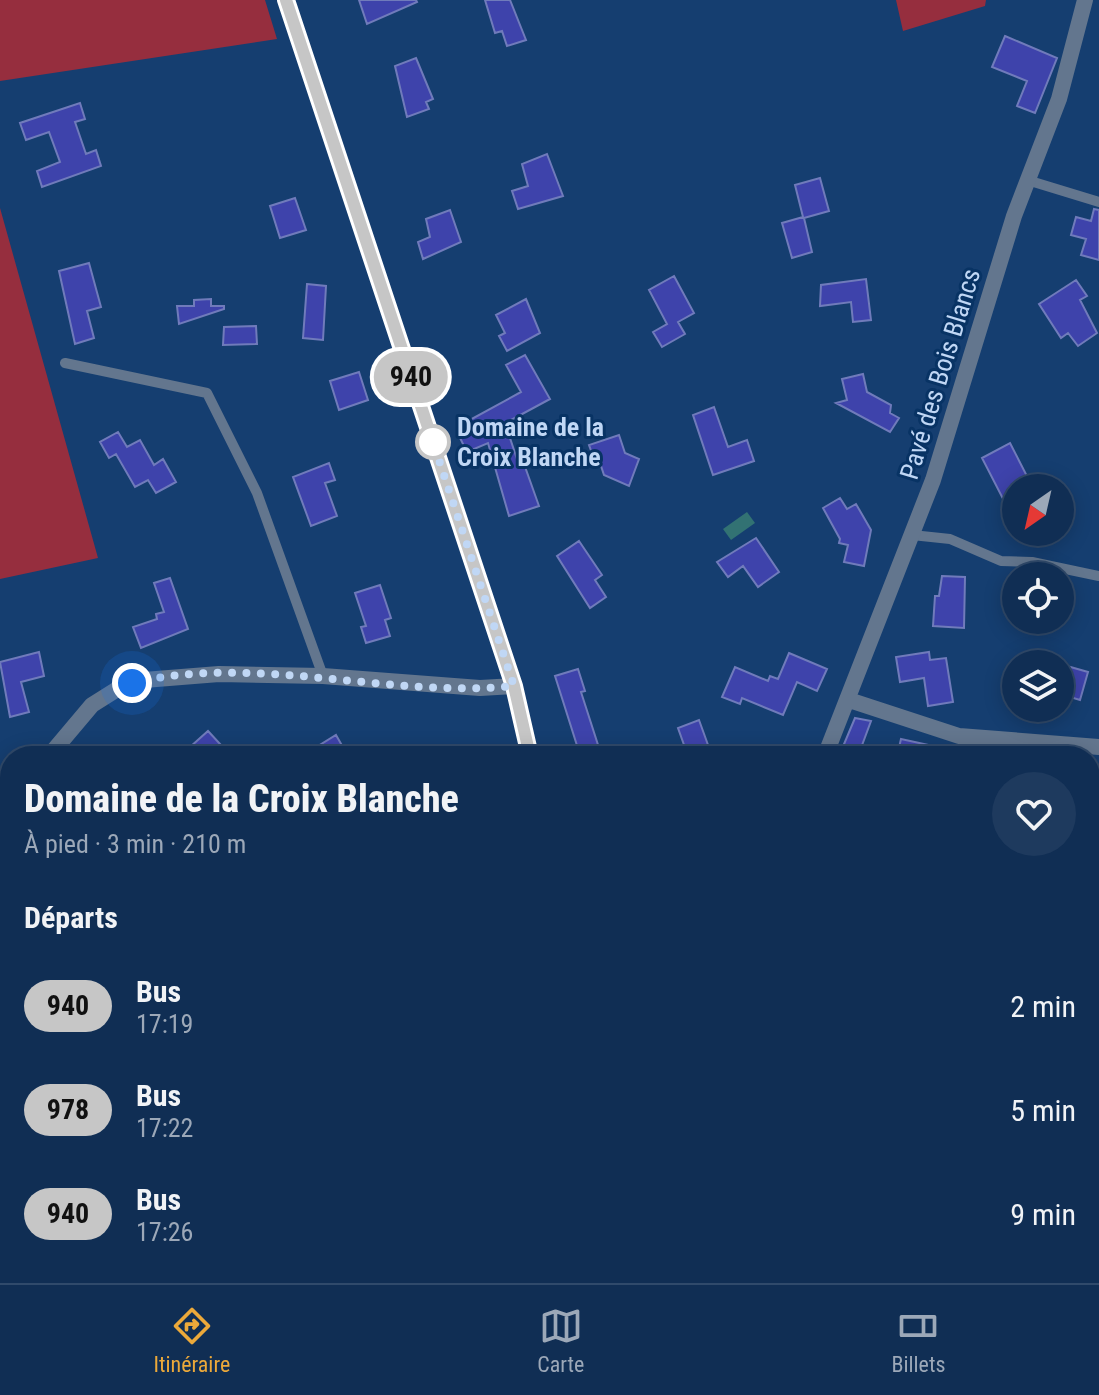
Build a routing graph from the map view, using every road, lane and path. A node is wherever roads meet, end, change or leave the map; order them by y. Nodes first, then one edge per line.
1 (286, 0) edge
2 (1085, 0) edge
3 (1027, 180) junction
4 (1099, 202) edge
5 (65, 363) dead end
6 (912, 535) junction
7 (1099, 576) edge
8 (323, 676) junction
9 (514, 686) junction
10 (849, 700) junction
11 (57, 746) edge
12 (528, 746) edge
13 (829, 746) edge
14 (1086, 746) edge

1 - 9 main road
2 - 3 street, Pavé des Bois Blancs
3 - 4 lane
3 - 6 street, Pavé des Bois Blancs
5 - 8 lane
6 - 7 lane
6 - 10 street, Pavé des Bois Blancs
8 - 9 street
8 - 11 street
9 - 12 main road
10 - 13 street, Pavé des Bois Blancs
10 - 14 street

